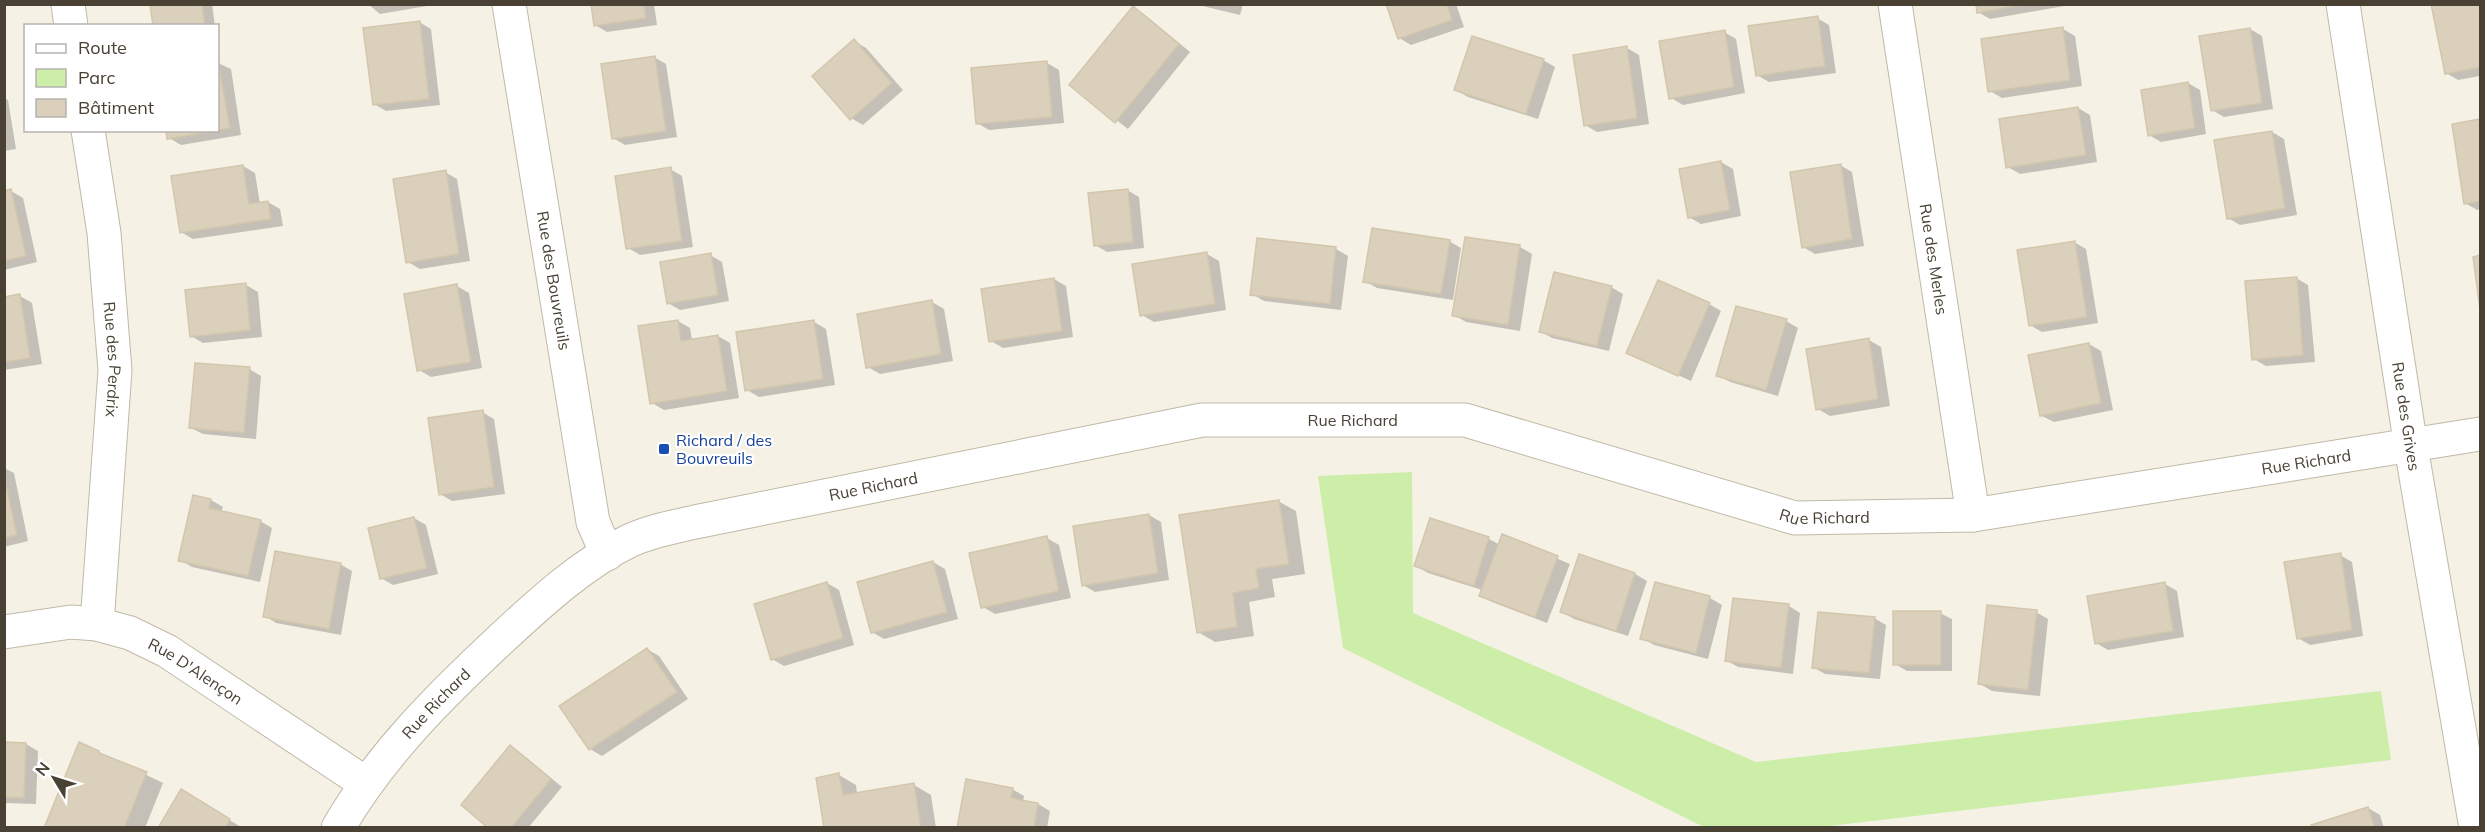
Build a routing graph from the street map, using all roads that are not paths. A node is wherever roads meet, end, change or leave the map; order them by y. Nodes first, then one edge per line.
1 (68, 4) edge
2 (509, 4) edge
3 (1894, 4) edge
4 (2343, 4) edge
5 (71, 24) edge
6 (88, 132) edge
7 (2481, 434) edge
8 (2411, 447) junction
9 (1973, 515) junction
10 (607, 554) junction
11 (97, 624) junction
12 (4, 632) edge
13 (365, 783) junction
14 (338, 828) edge
15 (2476, 828) edge

1 - 5 street
2 - 10 street, Rue des Bouvreuils
3 - 9 street, Rue des Merles
4 - 8 street, Rue des Grives
6 - 11 street, Rue des Perdrix
7 - 8 street, Rue Richard
8 - 9 street, Rue Richard
8 - 15 street, Rue des Grives
9 - 10 street, Rue Richard
10 - 13 street, Rue Richard
11 - 12 street, Rue D'Alençon
11 - 13 street, Rue D'Alençon
13 - 14 street, Rue Richard

